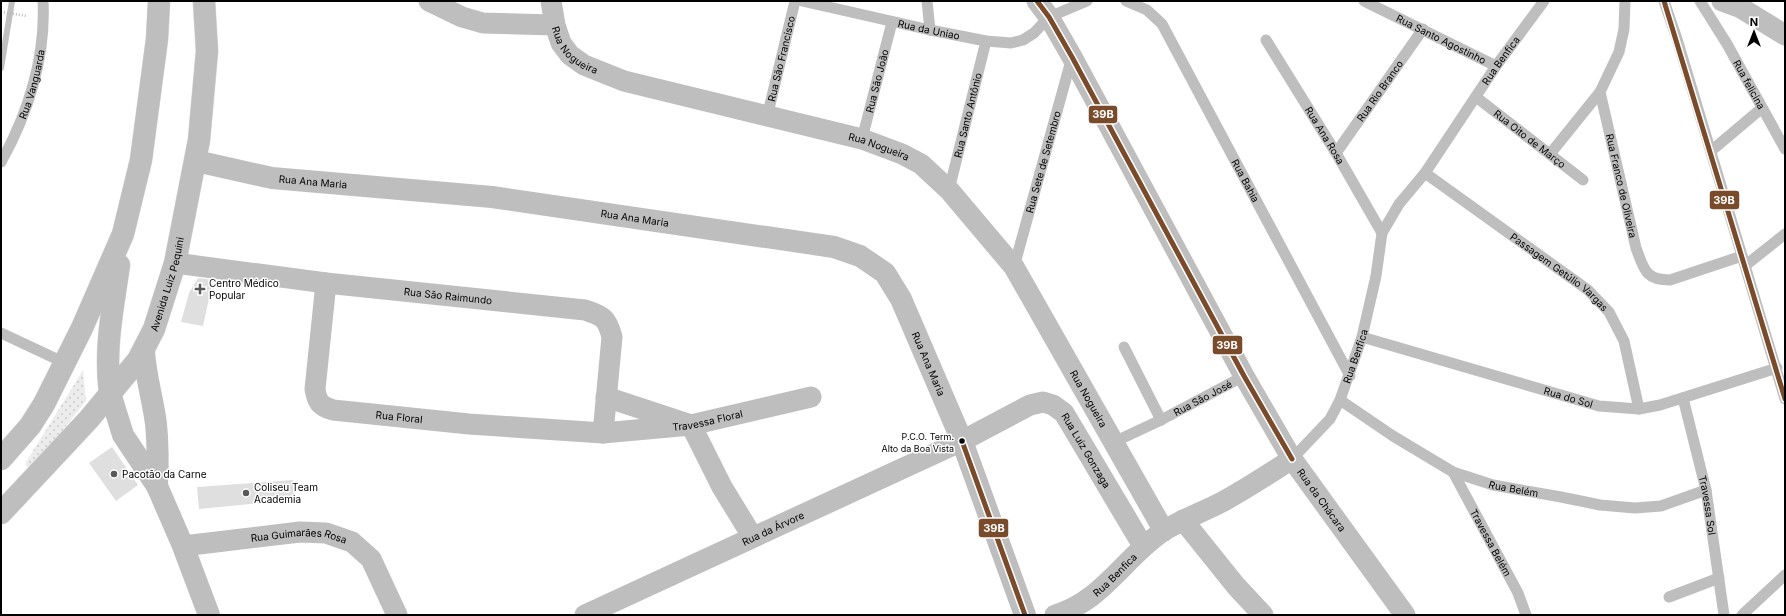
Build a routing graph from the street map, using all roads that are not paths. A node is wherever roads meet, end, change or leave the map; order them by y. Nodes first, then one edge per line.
1 (43, 1) edge
2 (159, 1) edge
3 (204, 1) edge
4 (429, 1) edge
5 (551, 1) edge
6 (795, 1) edge
7 (802, 1) edge
8 (927, 1) edge
9 (1087, 1) edge
10 (1126, 1) edge
11 (1364, 1) edge
12 (1544, 1) edge
13 (1625, 1) edge
14 (1664, 1) edge
15 (1700, 1) edge
16 (1722, 1) edge
17 (846, 6) edge
18 (1043, 9) edge
19 (892, 22) junction
20 (555, 25) junction
21 (1423, 29) junction
22 (930, 30) junction
23 (1785, 35) edge
24 (1266, 40) dead end
25 (986, 41) junction
26 (1072, 57) junction
27 (1496, 66) junction
28 (1600, 92) junction
29 (1476, 96) junction
30 (1762, 108) junction
31 (767, 117) junction
32 (862, 139) junction
33 (1785, 149) edge
34 (1711, 151) junction
35 (1336, 153) junction
36 (1550, 154) junction
37 (196, 161) junction
38 (1, 162) edge
39 (1425, 173) junction
40 (1583, 180) dead end
41 (949, 190) junction
42 (1382, 233) junction
43 (124, 234) junction
44 (1785, 234) edge
45 (1744, 260) junction
46 (175, 263) junction
47 (1014, 267) junction
48 (326, 283) junction
49 (1, 333) edge
50 (1362, 337) junction
51 (1124, 347) dead end
52 (144, 350) junction
53 (65, 363) junction
54 (1777, 368) junction
55 (1244, 376) junction
56 (1350, 376) junction
57 (1782, 378) edge
58 (110, 393) junction
59 (606, 397) junction
60 (811, 397) dead end
61 (1683, 398) junction
62 (1785, 399) edge
63 (1340, 400) junction
64 (1638, 409) junction
65 (1161, 420) junction
66 (691, 425) junction
67 (603, 433) junction
68 (962, 441) junction
69 (1114, 442) junction
70 (2, 457) edge
71 (1292, 459) junction
72 (1453, 472) junction
73 (157, 486) junction
74 (1706, 490) junction
75 (1, 513) edge
76 (1183, 520) junction
77 (1164, 531) junction
78 (752, 536) junction
79 (183, 546) junction
80 (1143, 546) junction
81 (1785, 575) edge
82 (1719, 578) junction
83 (1669, 597) dead end
84 (209, 615) edge
85 (397, 615) edge
86 (585, 615) edge
87 (1025, 615) edge
88 (1055, 615) edge
89 (1263, 615) edge
90 (1405, 615) edge
91 (1526, 615) edge
92 (1724, 615) edge
93 (1742, 615) edge

1 - 38 lane, Rua Vanguarda
2 - 43 street
3 - 37 street, Avenida Luiz Pequini
4 - 20 street, Rua Nogueira
5 - 20 street
6 - 31 lane, Rua São Francisco
7 - 17 lane, Rua da Uniao
8 - 22 lane
9 - 18 lane
10 - 56 lane, Rua Bahia
11 - 21 lane, Rua Santo Agostinho
12 - 27 lane, Rua Benfica
13 - 28 lane
14 - 34 lane
15 - 30 lane, Rua felicina
16 - 23 street
17 - 19 lane, Rua da Uniao
18 - 25 lane, Rua da Uniao
18 - 26 street, Rua da Chácara
19 - 22 lane, Rua da Uniao
19 - 32 lane, Rua São João
20 - 31 street, Rua Nogueira
21 - 27 lane, Rua Santo Agostinho
21 - 35 lane, Rua Rio Branco
22 - 25 lane, Rua da Uniao
24 - 35 lane, Rua Ana Rosa
25 - 41 lane, Rua Santo Antônio
26 - 47 lane, Rua Sete de Setembro
26 - 55 street, Rua da Chácara
27 - 29 lane, Rua Benfica
28 - 36 lane
28 - 45 lane, Rua Franco de Oliveira
29 - 36 lane, Rua Oito de Março
29 - 39 lane, Rua Benfica
30 - 33 lane, Rua felicina
30 - 34 lane
31 - 32 street, Rua Nogueira
32 - 41 street, Rua Nogueira
34 - 45 lane
35 - 42 lane, Rua Ana Rosa
36 - 40 lane, Rua Oito de Março
37 - 46 street, Avenida Luiz Pequini
37 - 68 street, Rua Ana Maria
39 - 42 lane, Rua Benfica
39 - 64 lane, Passagem Getúlio Vargas
41 - 47 street, Rua Nogueira
42 - 50 lane, Rua Benfica
43 - 53 street
43 - 58 street
44 - 45 lane
45 - 54 lane
46 - 48 street, Rua São Raimundo
46 - 52 street, Avenida Luiz Pequini
47 - 69 street, Rua Nogueira
48 - 59 street, Rua São Raimundo
48 - 67 street, Rua Floral
49 - 53 lane
50 - 56 lane, Rua Benfica
50 - 64 lane, Rua do Sol
51 - 65 lane, Rua São José
52 - 58 street, Avenida Luiz Pequini
52 - 73 street
53 - 70 street
54 - 57 lane
54 - 61 lane, Rua do Sol
55 - 65 lane, Rua São José
55 - 71 street, Rua da Chácara
56 - 63 lane, Rua Benfica
57 - 62 lane
58 - 73 street
58 - 75 street, Avenida Luiz Pequini
59 - 66 street
59 - 67 street, Rua São Raimundo
60 - 66 street, Travessa Floral
61 - 64 lane, Rua do Sol
61 - 74 lane, Travessa Sol
63 - 71 lane, Rua Benfica
63 - 72 lane, Rua Belém
65 - 69 lane, Rua São José
66 - 67 street, Travessa Floral
66 - 78 street
68 - 78 street, Rua da Árvore
68 - 80 street, Rua Luiz Gonzaga
68 - 87 street, Rua Ana Maria
69 - 77 street, Rua Nogueira
71 - 76 street, Rua Benfica
71 - 90 street, Rua da Chácara
72 - 74 lane, Rua Belém
72 - 91 lane, Travessa Belém
73 - 79 street
74 - 82 lane, Travessa Sol
76 - 77 street, Rua Benfica
76 - 89 street
77 - 80 street, Rua Benfica
78 - 86 street, Rua da Árvore
79 - 84 street
79 - 85 street, Rua Guimarães Rosa
80 - 88 street, Rua Benfica
81 - 93 lane
82 - 83 lane
82 - 92 lane, Travessa Sol

